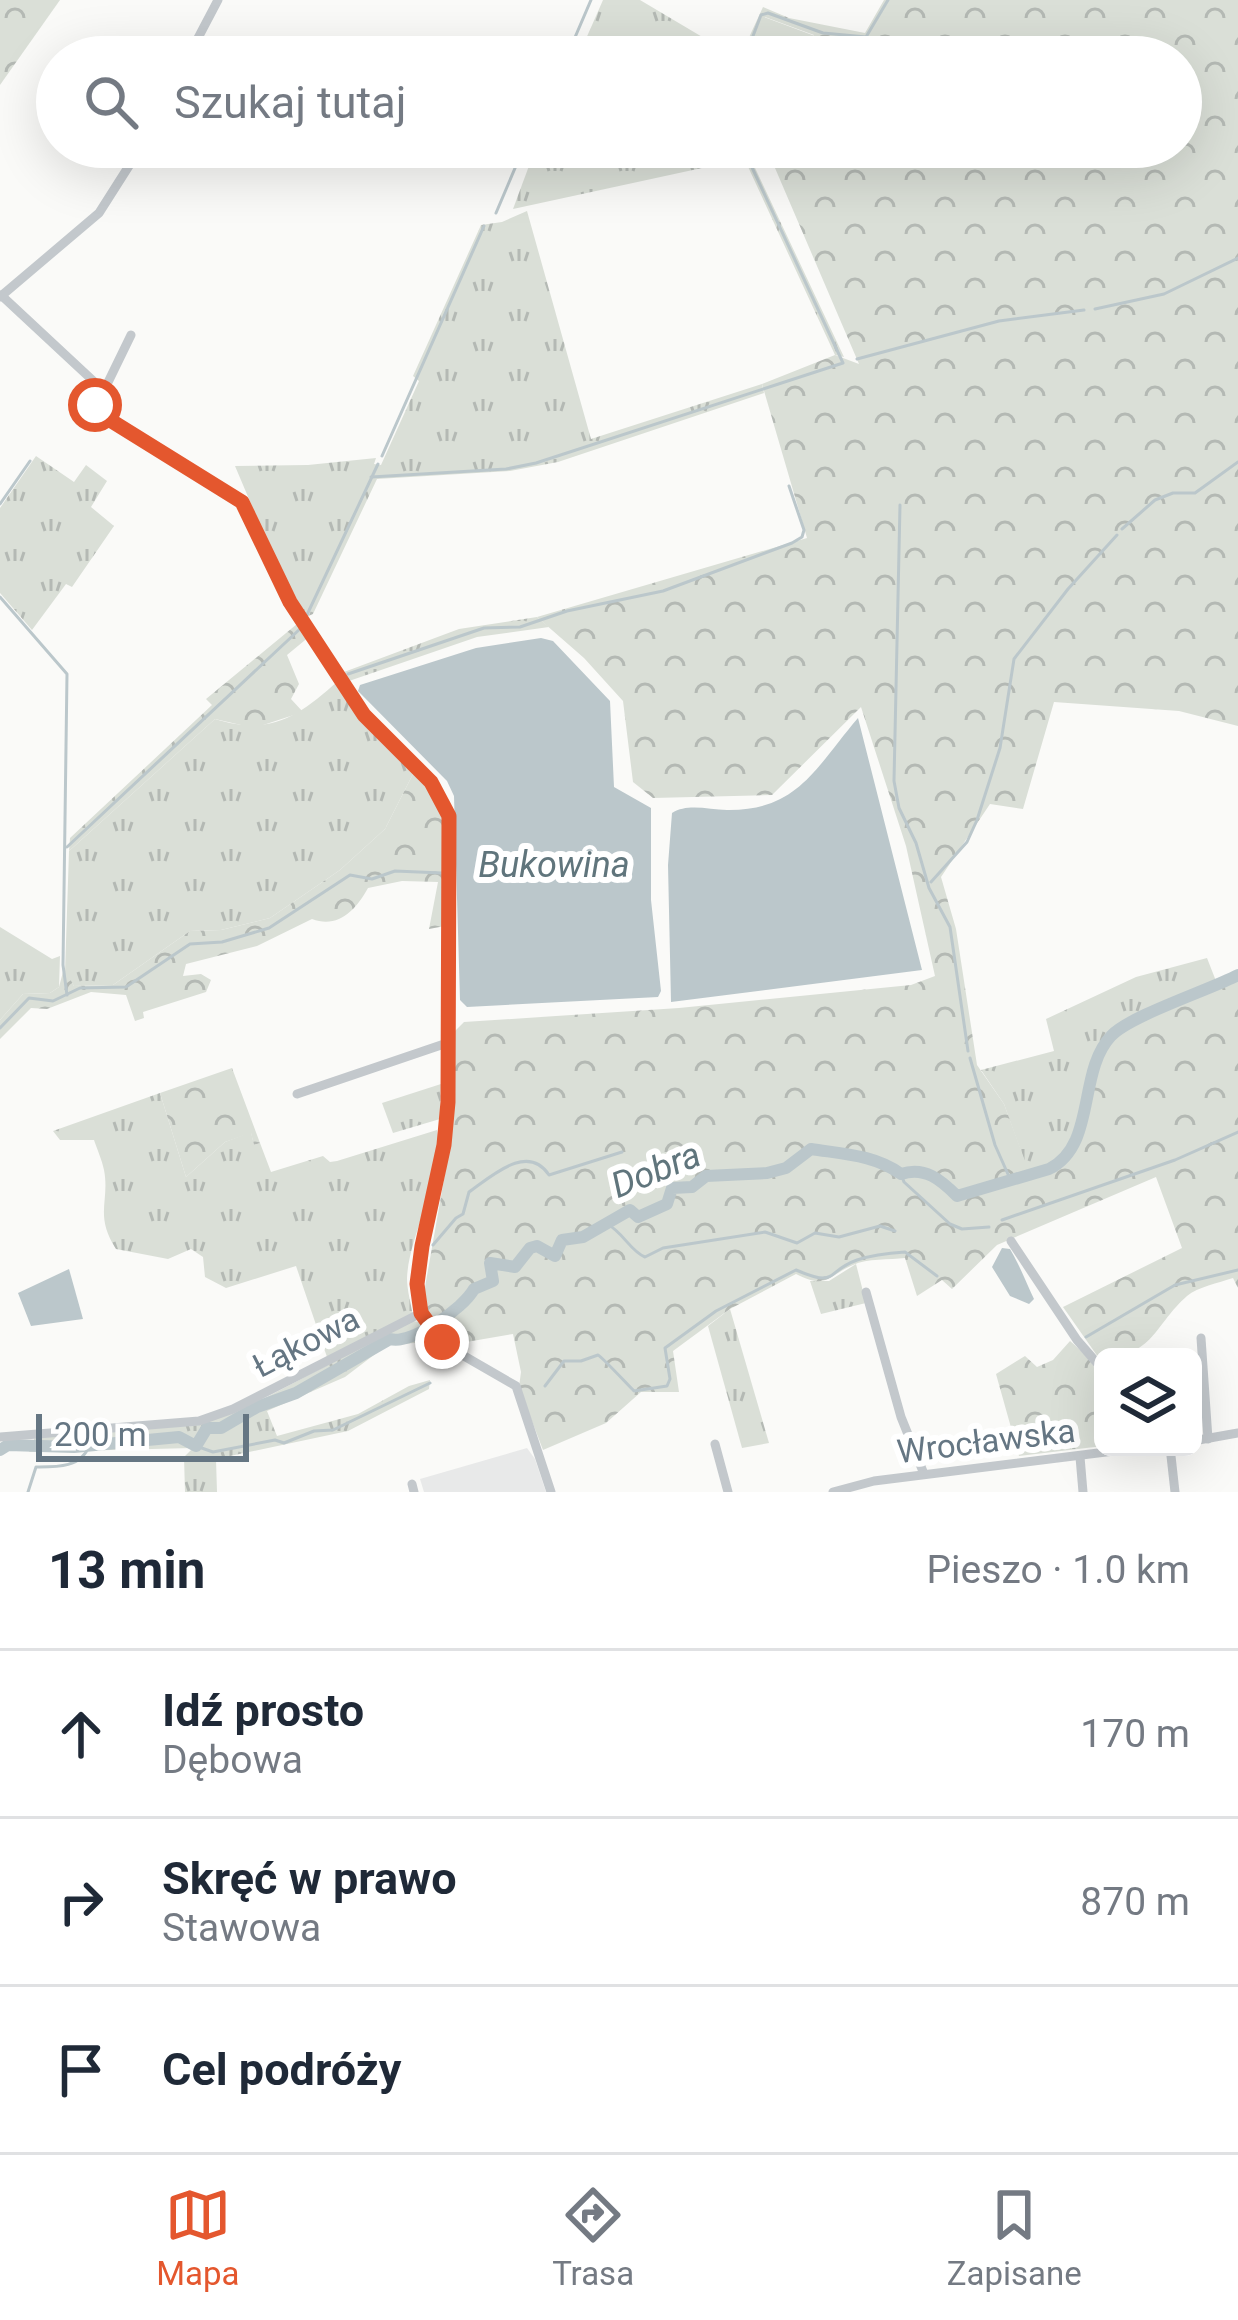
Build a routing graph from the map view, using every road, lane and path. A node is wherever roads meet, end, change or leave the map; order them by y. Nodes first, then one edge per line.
1 (218, 0) edge
2 (199, 36) edge
3 (128, 168) edge
4 (1, 296) edge
5 (131, 334) dead end
6 (104, 389) junction
7 (450, 1042) junction
8 (297, 1094) dead end
9 (1011, 1241) dead end
10 (866, 1292) dead end
11 (426, 1322) junction
12 (1201, 1338) dead end
13 (1094, 1360) edge
14 (1238, 1433) edge
15 (0, 1437) edge
16 (1208, 1438) junction
17 (1202, 1439) edge
18 (715, 1444) dead end
19 (1094, 1454) edge
20 (1171, 1456) edge
21 (1080, 1457) junction
22 (925, 1474) junction
23 (551, 1492) edge
24 (728, 1492) edge
25 (833, 1492) edge
26 (1083, 1492) edge
27 (1175, 1492) edge

1 - 2 street
3 - 4 street
4 - 6 street
5 - 6 street
6 - 7 street
7 - 8 street
7 - 11 street
9 - 13 street
10 - 22 street
11 - 15 street, Łąkowa
11 - 23 street
12 - 16 street
14 - 16 street
16 - 17 street
18 - 24 street
19 - 21 street, Wrocławska
20 - 27 street
21 - 22 street, Wrocławska
21 - 26 street
22 - 25 street, Wrocławska

